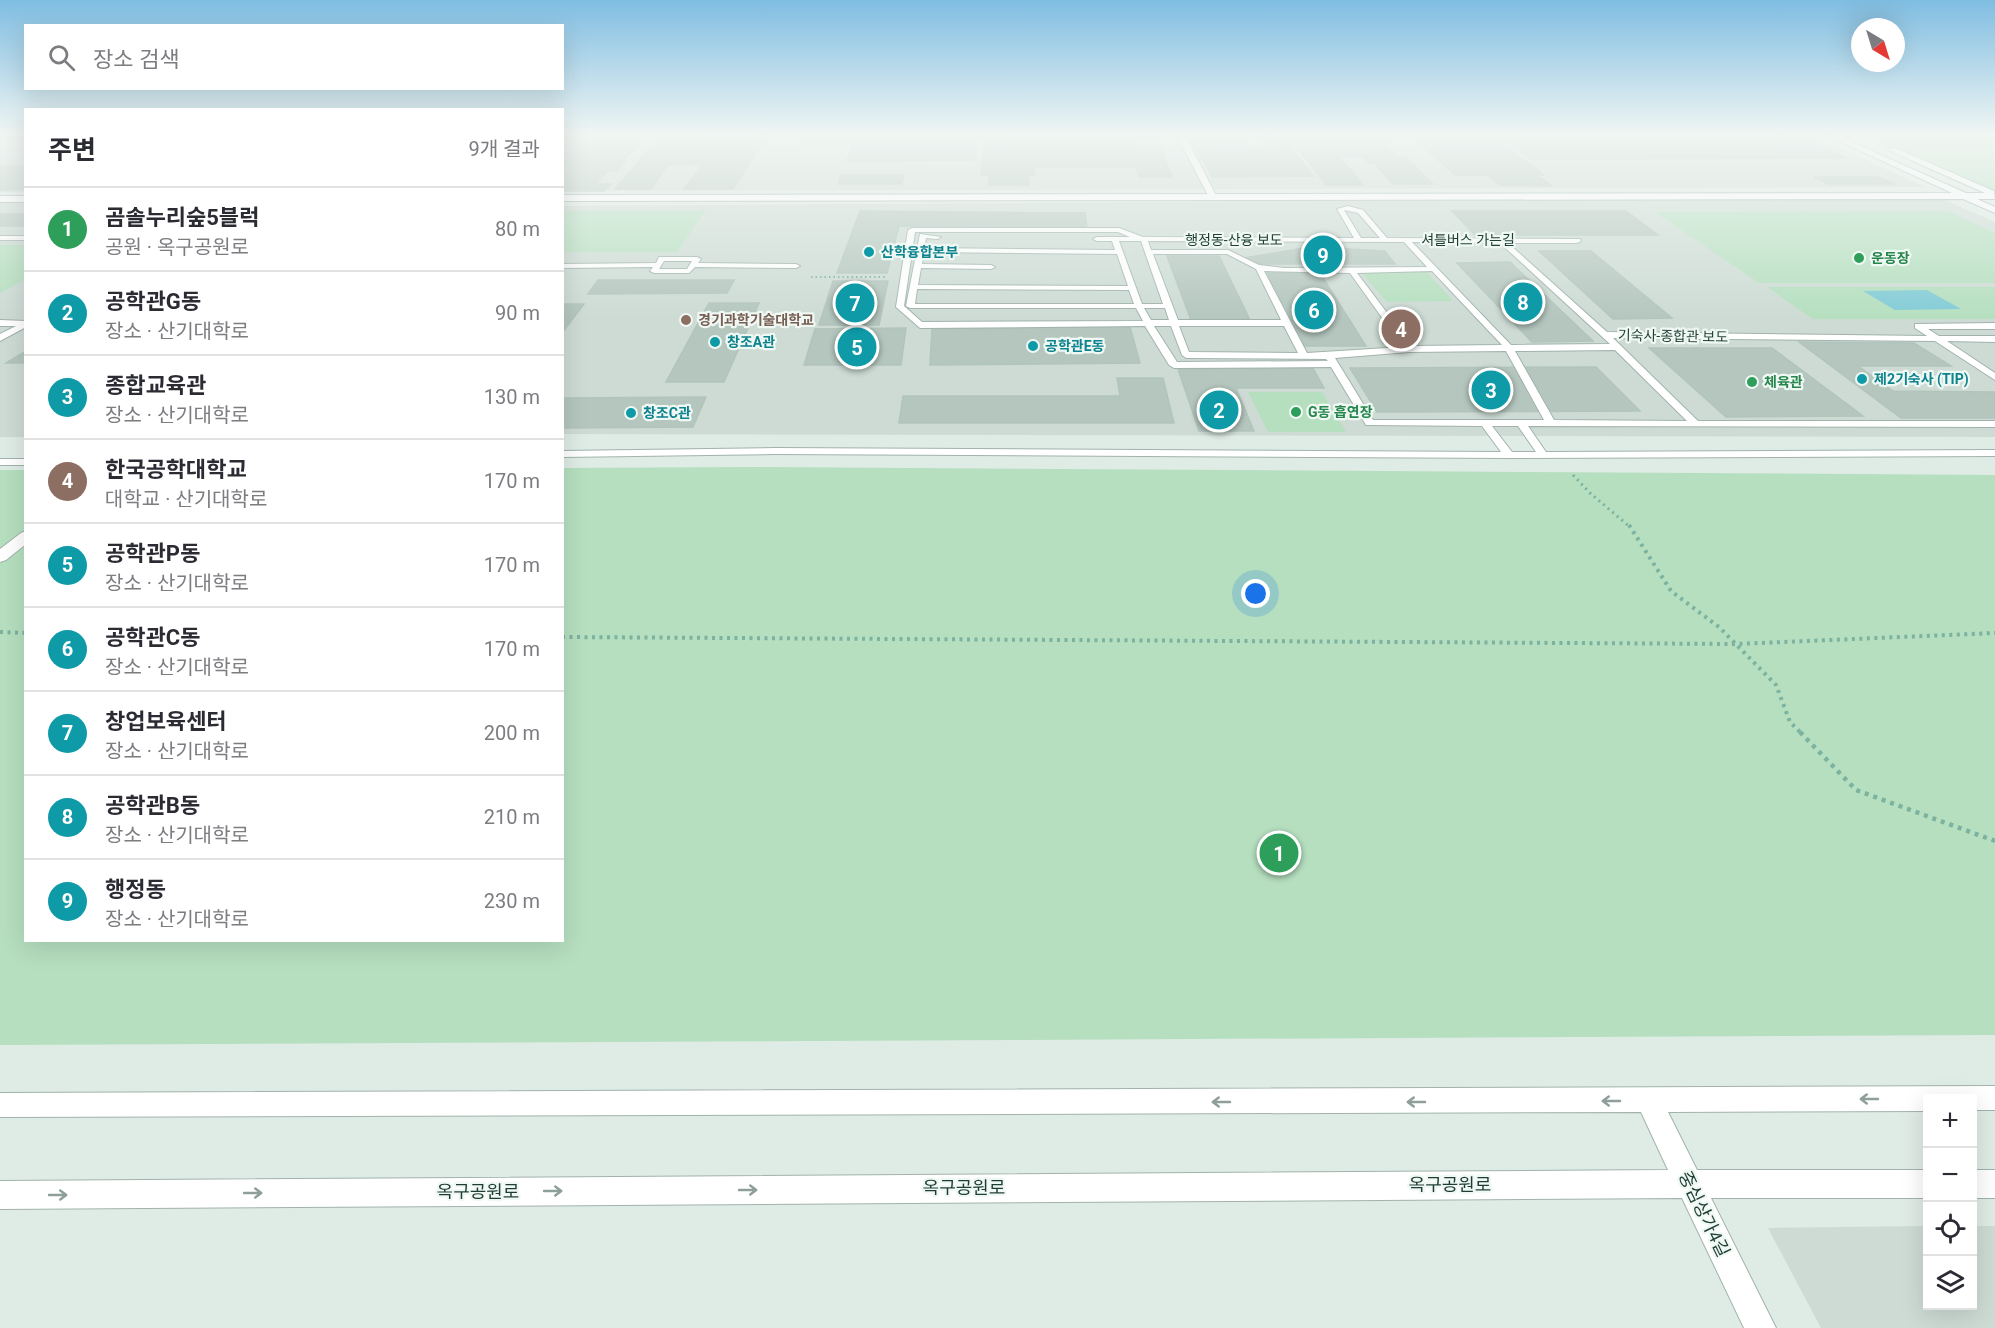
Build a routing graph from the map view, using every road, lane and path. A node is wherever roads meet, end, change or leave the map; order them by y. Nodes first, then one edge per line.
1 (1965, 196) junction
2 (1995, 196) edge
3 (1213, 197) joint
4 (1342, 197) junction
5 (564, 198) edge
6 (0, 199) edge
7 (24, 199) edge
8 (1348, 206) junction
9 (1995, 210) edge
10 (0, 238) edge
11 (24, 238) edge
12 (1115, 239) junction
13 (1144, 240) junction
14 (1359, 240) junction
15 (1385, 240) junction
16 (1406, 240) junction
17 (1502, 241) junction
18 (1577, 241) dead end
19 (921, 250) junction
20 (1120, 252) junction
21 (1151, 252) junction
22 (658, 265) junction
23 (693, 265) junction
24 (564, 266) edge
25 (796, 266) joint
26 (918, 266) junction
27 (991, 267) dead end
28 (1259, 268) junction
29 (1432, 269) junction
30 (1352, 271) junction
31 (916, 277) junction
32 (914, 287) junction
33 (1133, 288) junction
34 (1139, 306) junction
35 (1169, 306) junction
36 (0, 323) edge
37 (24, 323) edge
38 (1148, 323) junction
39 (1175, 323) junction
40 (1287, 323) junction
41 (24, 324) edge
42 (1995, 326) edge
43 (1605, 336) junction
44 (0, 338) edge
45 (1938, 339) junction
46 (1995, 339) edge
47 (1617, 347) junction
48 (1509, 348) junction
49 (1409, 350) junction
50 (1304, 355) junction
51 (1331, 360) junction
52 (1995, 377) edge
53 (1485, 423) junction
54 (1521, 423) junction
55 (1551, 424) junction
56 (1696, 424) junction
57 (1995, 424) edge
58 (1995, 453) edge
59 (564, 454) edge
60 (1509, 455) junction
61 (1543, 455) junction
62 (0, 462) edge
63 (24, 462) edge
64 (1566, 468) dead end
65 (24, 538) edge
66 (0, 557) edge
67 (0, 632) edge
68 (24, 633) edge
69 (1995, 633) edge
70 (564, 637) edge
71 (1736, 644) junction
72 (1995, 841) edge
73 (1923, 1098) edge
74 (1977, 1098) edge
75 (1995, 1098) edge
76 (1649, 1101) junction
77 (0, 1105) edge
78 (1689, 1183) junction
79 (1923, 1184) edge
80 (1977, 1184) edge
81 (1995, 1184) edge
82 (0, 1195) edge
83 (1760, 1328) edge

1 - 2 street
1 - 4 street
1 - 9 street
3 - 4 street
3 - 5 street
4 - 8 lane
6 - 7 street
8 - 14 lane
8 - 15 lane
10 - 11 lane
12 - 13 lane, 행정동-산융 보도
12 - 19 lane, 행정동-산융 보도
12 - 20 lane
13 - 14 lane, 행정동-산융 보도
13 - 21 lane
13 - 38 lane
14 - 15 lane, 셔틀버스 가는길
15 - 16 lane, 셔틀버스 가는길
16 - 17 lane, 셔틀버스 가는길
16 - 29 lane
17 - 18 lane, 셔틀버스 가는길
17 - 43 lane
19 - 20 lane
19 - 26 lane
20 - 33 lane
21 - 28 lane
21 - 35 lane
22 - 23 lane
22 - 23 lane
22 - 24 lane
23 - 25 lane
25 - 31 path
26 - 27 lane
26 - 31 lane
28 - 30 lane
28 - 40 lane
29 - 30 lane
29 - 48 lane
30 - 49 lane
31 - 32 lane
32 - 33 lane
32 - 34 lane
33 - 34 lane
34 - 35 lane
34 - 38 lane
35 - 39 lane
36 - 37 lane
38 - 39 lane
38 - 51 lane
39 - 40 lane
39 - 50 lane
40 - 50 lane
41 - 44 lane
42 - 45 lane
43 - 45 lane, 기숙사-종합관 보도
43 - 47 lane, 기숙사-종합관 보도
45 - 46 lane, 기숙사-종합관 보도
45 - 52 lane
47 - 48 lane, 기숙사-종합관 보도
47 - 56 lane
48 - 49 lane, 기숙사-종합관 보도
48 - 55 lane
49 - 51 lane, 기숙사-종합관 보도
50 - 51 lane
51 - 53 lane
53 - 54 lane
53 - 60 lane
54 - 55 lane
54 - 61 lane
55 - 56 lane
56 - 57 lane
58 - 61 lane
59 - 60 lane
60 - 61 lane
62 - 63 lane
64 - 71 path
65 - 66 street
67 - 68 path
69 - 71 path
70 - 71 path
71 - 72 path
73 -> 76 street
74 - 75 street
76 -> 77 street
76 - 78 street, 중심상가4길
78 - 79 street, 옥구공원로
82 -> 78 street, 옥구공원로
78 - 83 street, 중심상가4길
80 - 81 street

